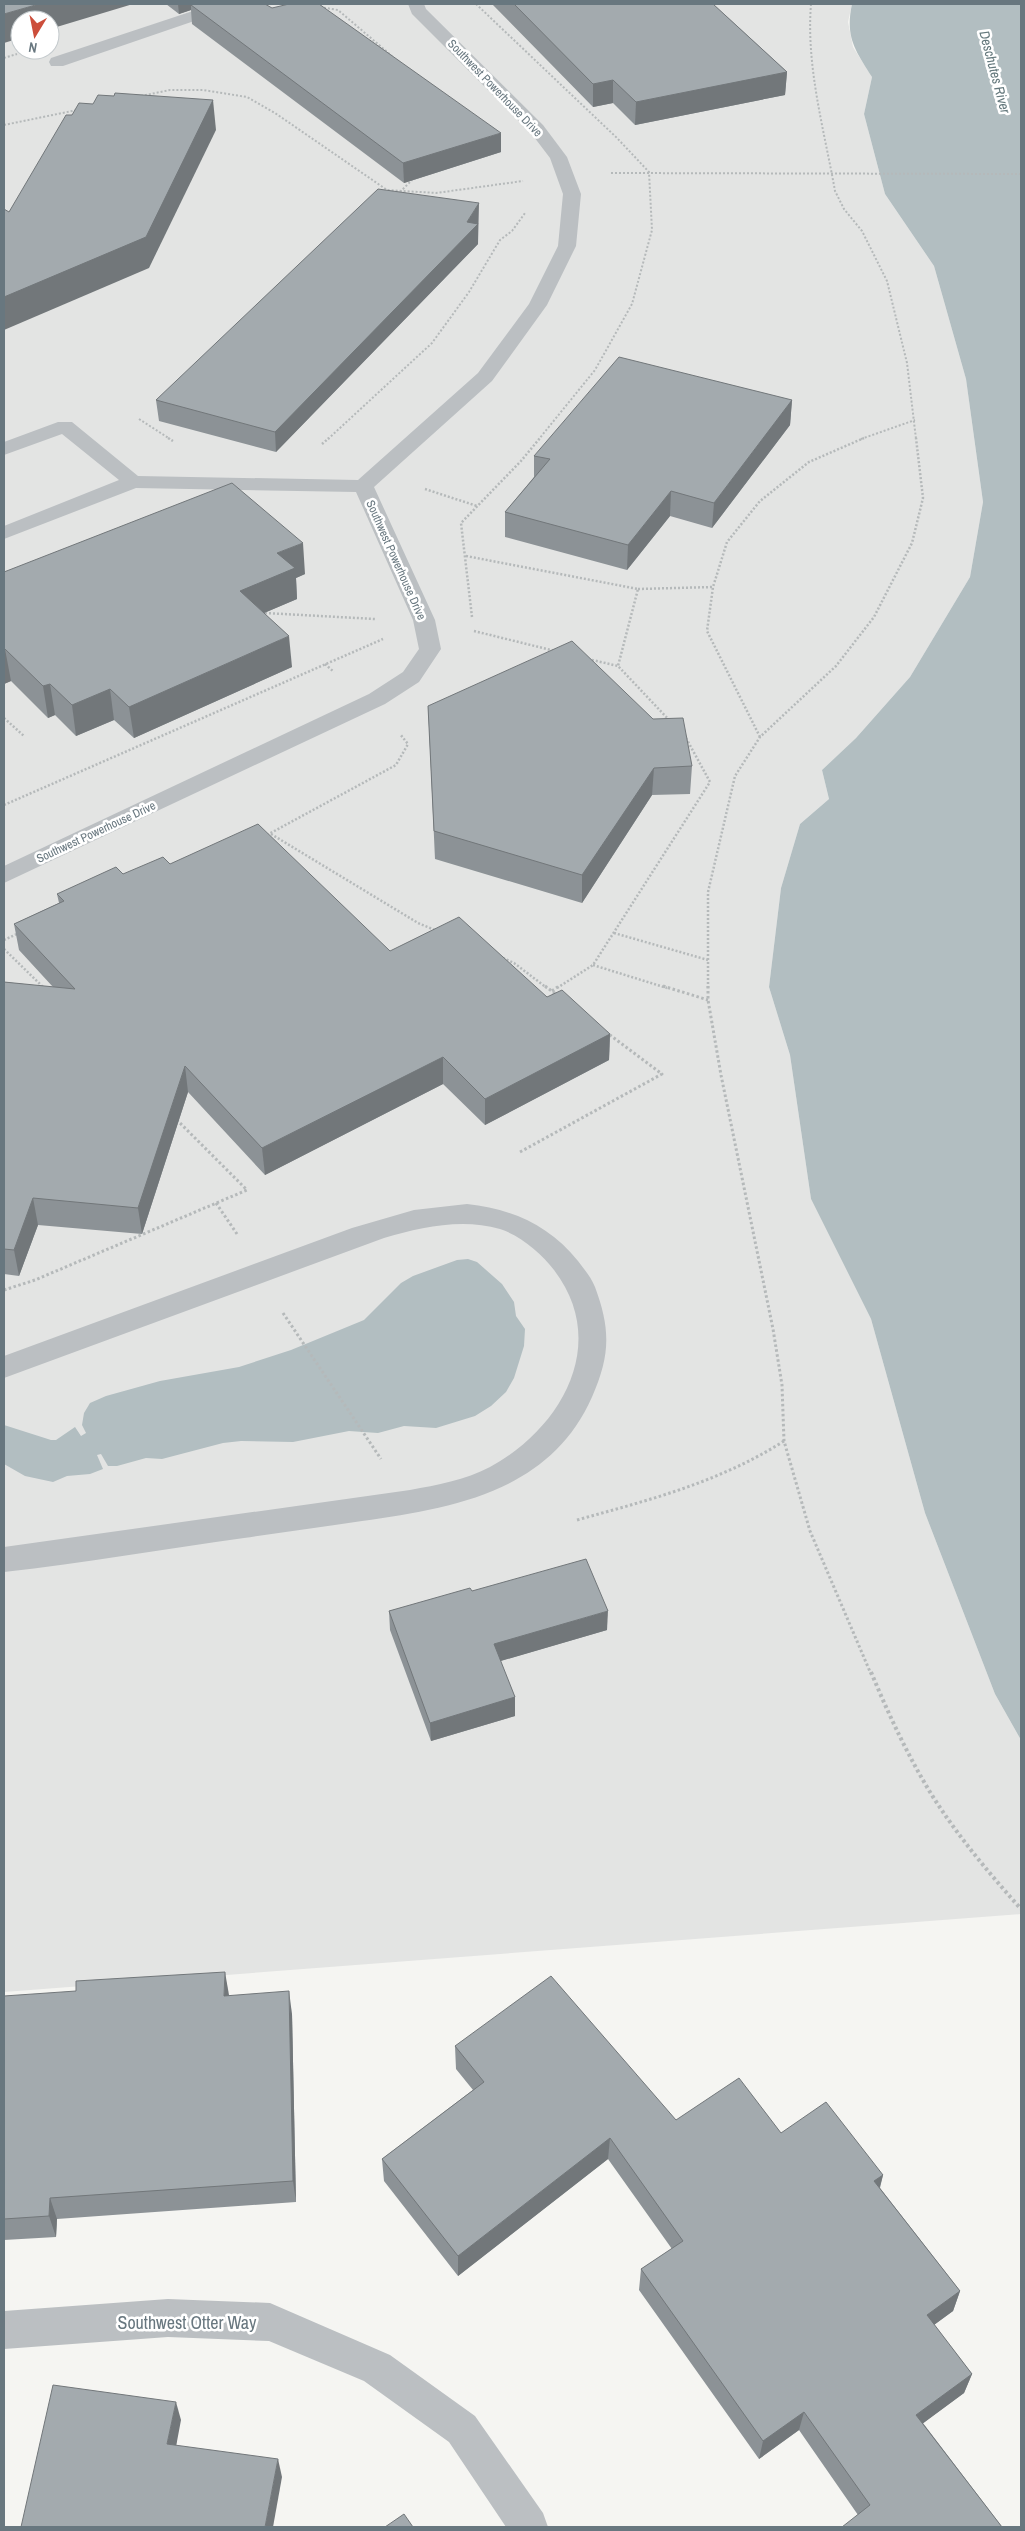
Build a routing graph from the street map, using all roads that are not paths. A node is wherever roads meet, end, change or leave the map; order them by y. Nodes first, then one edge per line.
1 (229, 4) edge
2 (416, 4) edge
3 (56, 62) dead end
4 (4, 449) edge
5 (133, 482) junction
6 (363, 486) junction
7 (4, 533) edge
8 (4, 875) edge
9 (4, 1367) edge
10 (4, 1560) edge
11 (4, 2330) edge
12 (529, 2527) edge

1 - 3 street
2 - 6 street, Southwest Powerhouse Drive
4 - 5 street
5 - 6 street
5 - 7 street
6 - 8 street, Southwest Powerhouse Drive
9 - 10 street
11 - 12 street, Southwest Otter Way

